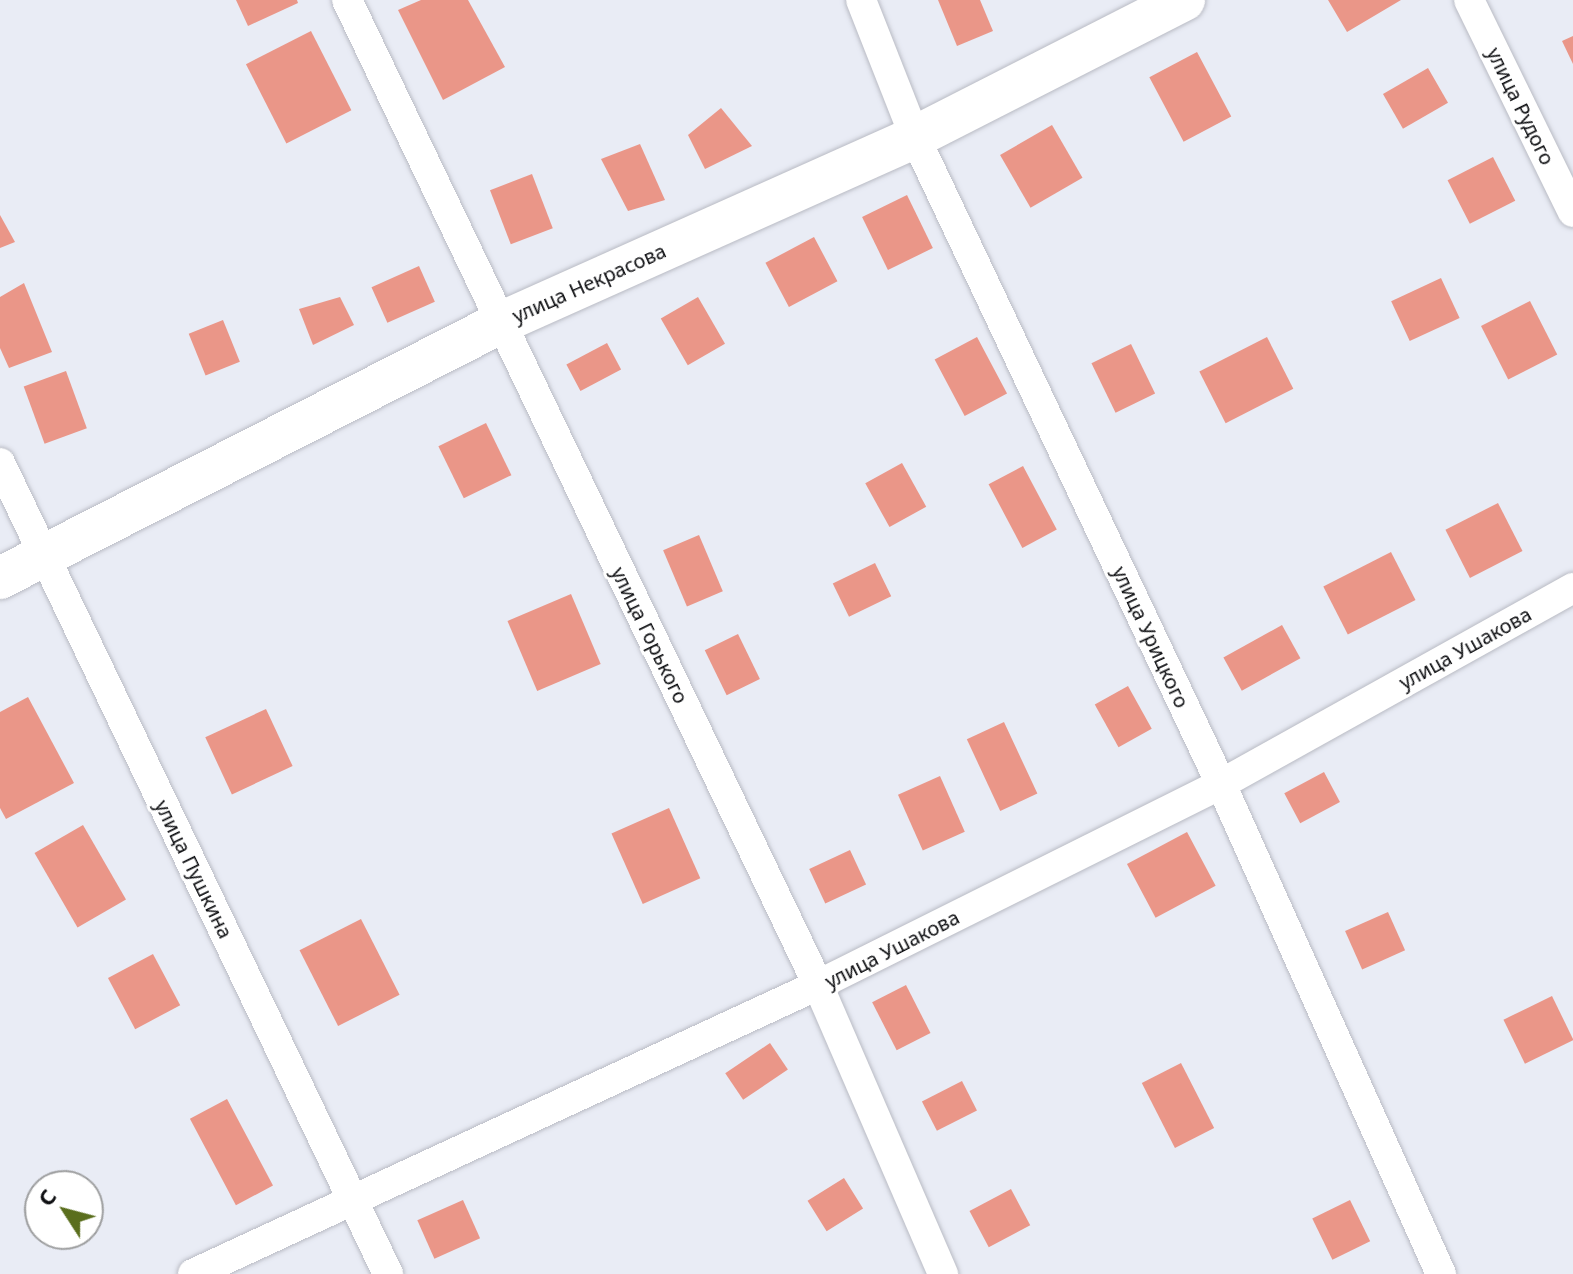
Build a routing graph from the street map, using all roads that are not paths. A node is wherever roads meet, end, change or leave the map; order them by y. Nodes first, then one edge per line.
1 (347, 0) edge
2 (861, 0) edge
3 (1184, 0) edge
4 (1469, 0) edge
5 (915, 137) junction
6 (1573, 212) edge
7 (500, 323) junction
8 (0, 463) edge
9 (44, 557) junction
10 (0, 578) edge
11 (1573, 588) edge
12 (1221, 784) junction
13 (818, 985) junction
14 (352, 1199) junction
15 (193, 1274) edge
16 (388, 1274) edge
17 (943, 1274) edge
18 (1441, 1274) edge

1 - 7 street, улица Горького
2 - 5 street, улица Урицкого
3 - 5 street, улица Некрасова
4 - 6 street, улица Рудого
5 - 7 street, улица Некрасова
5 - 12 street, улица Урицкого
7 - 9 street, улица Некрасова
7 - 13 street, улица Горького
8 - 9 street, улица Пушкина
9 - 10 street, улица Некрасова
9 - 14 street, улица Пушкина
11 - 12 street, улица Ушакова
12 - 13 street, улица Ушакова
12 - 18 street, улица Урицкого
13 - 14 street, улица Ушакова
13 - 17 street, улица Горького
14 - 15 street, улица Ушакова
14 - 16 street, улица Пушкина

